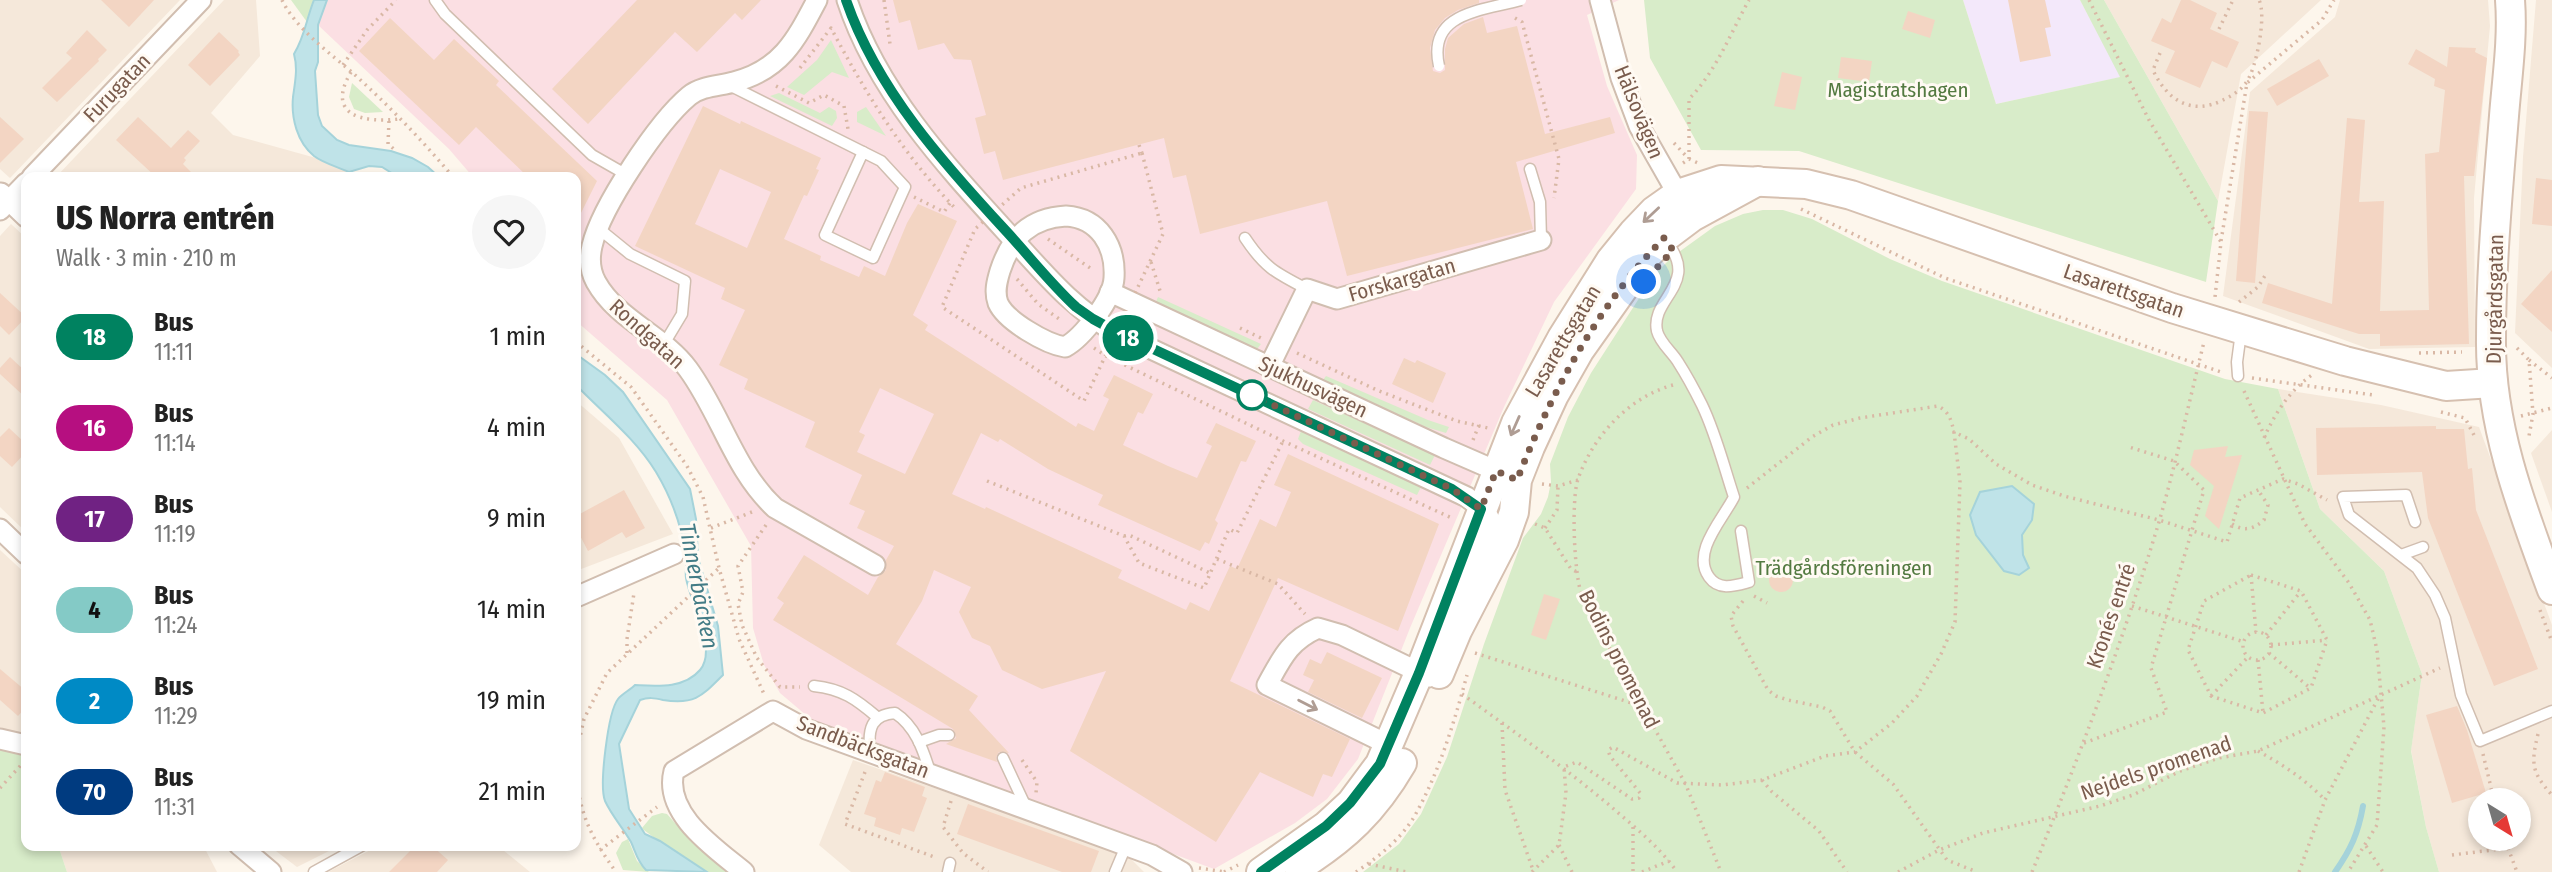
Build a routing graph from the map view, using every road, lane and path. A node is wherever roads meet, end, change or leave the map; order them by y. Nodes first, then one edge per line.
1 (201, 0) edge
2 (282, 0) edge
3 (396, 0) edge
4 (435, 0) edge
5 (817, 0) edge
6 (846, 0) edge
7 (884, 0) edge
8 (1521, 0) edge
9 (1600, 0) edge
10 (1749, 0) edge
11 (2089, 0) edge
12 (2233, 0) edge
13 (2259, 0) edge
14 (2334, 0) edge
15 (2510, 0) edge
16 (1512, 9) dead end
17 (2219, 29) dead end
18 (891, 50) dead end
19 (2160, 53) dead end
20 (343, 65) junction
21 (1439, 66) dead end
22 (351, 72) junction
23 (2247, 83) junction
24 (726, 84) junction
25 (398, 119) junction
26 (389, 120) junction
27 (1139, 145) dead end
28 (395, 150) dead end
29 (863, 152) junction
30 (1142, 153) dead end
31 (1689, 159) dead end
32 (1530, 169) dead end
33 (37, 172) edge
34 (448, 172) edge
35 (627, 175) junction
36 (21, 187) edge
37 (998, 192) dead end
38 (920, 200) dead end
39 (3, 201) edge
40 (950, 203) dead end
41 (1552, 205) dead end
42 (1685, 206) junction
43 (1792, 207) dead end
44 (21, 213) edge
45 (1030, 227) junction
46 (598, 228) junction
47 (1245, 238) dead end
48 (1664, 238) junction
49 (1014, 240) junction
50 (1541, 240) joint
51 (2221, 242) junction
52 (1151, 261) dead end
53 (2266, 274) dead end
54 (1307, 289) junction
55 (1110, 292) junction
56 (1161, 294) dead end
57 (2239, 317) junction
58 (1093, 319) junction
59 (2210, 319) junction
60 (2510, 341) dead end
61 (664, 344) junction
62 (581, 348) edge
63 (2529, 360) junction
64 (2199, 363) junction
65 (1269, 367) junction
66 (2314, 374) dead end
67 (2238, 376) junction
68 (2552, 378) edge
69 (1689, 380) junction
70 (2338, 383) dead end
71 (2493, 383) junction
72 (2299, 384) junction
73 (1379, 391) dead end
74 (2335, 391) junction
75 (2378, 396) dead end
76 (2552, 408) edge
77 (2437, 411) dead end
78 (2533, 414) junction
79 (2470, 425) dead end
80 (1492, 429) dead end
81 (1954, 432) junction
82 (2264, 438) junction
83 (1283, 441) dead end
84 (2527, 445) dead end
85 (2129, 447) dead end
86 (2174, 461) junction
87 (1518, 475) junction
88 (2283, 479) junction
89 (1578, 480) junction
90 (988, 481) dead end
91 (1558, 486) junction
92 (2258, 490) junction
93 (1734, 498) junction
94 (775, 508) junction
95 (1481, 509) junction
96 (2349, 515) junction
97 (2160, 520) junction
98 (757, 521) dead end
99 (2415, 522) dead end
100 (2232, 524) junction
101 (711, 528) junction
102 (0, 529) edge
103 (1741, 531) dead end
104 (2193, 531) junction
105 (1124, 536) junction
106 (2423, 547) dead end
107 (21, 549) edge
108 (674, 554) dead end
109 (2402, 555) junction
110 (1217, 559) junction
111 (876, 565) dead end
112 (719, 568) junction
113 (633, 572) junction
114 (1210, 573) junction
115 (1578, 573) junction
116 (2250, 575) junction
117 (2552, 590) edge
118 (2301, 592) junction
119 (1750, 594) dead end
120 (581, 595) edge
121 (2132, 606) junction
122 (2167, 616) junction
123 (2196, 626) junction
124 (1318, 628) junction
125 (2256, 632) junction
126 (2266, 635) junction
127 (2327, 640) junction
128 (1469, 642) junction
129 (2244, 642) junction
130 (2271, 645) junction
131 (627, 653) junction
132 (2269, 653) junction
133 (2248, 657) junction
134 (2258, 660) junction
135 (2454, 662) junction
136 (1470, 663) dead end
137 (1467, 673) dead end
138 (1428, 677) junction
139 (814, 686) joint
140 (2311, 688) junction
141 (1462, 694) junction
142 (2381, 694) junction
143 (2211, 696) junction
144 (1642, 707) junction
145 (2552, 711) edge
146 (773, 712) junction
147 (2263, 713) junction
148 (877, 717) junction
149 (2537, 718) junction
150 (1502, 723) junction
151 (581, 732) edge
152 (949, 735) dead end
153 (0, 739) edge
154 (2480, 741) junction
155 (919, 742) junction
156 (2084, 743) junction
157 (21, 744) edge
158 (1389, 745) junction
159 (870, 750) junction
160 (2258, 751) junction
161 (1855, 752) junction
162 (1003, 758) dead end
163 (21, 765) edge
164 (1564, 767) junction
165 (930, 772) junction
166 (1762, 780) junction
167 (958, 783) junction
168 (1686, 785) junction
169 (0, 788) edge
170 (2491, 788) edge
171 (2552, 795) edge
172 (2325, 800) junction
173 (581, 801) edge
174 (1028, 810) junction
175 (649, 813) dead end
176 (2054, 818) junction
177 (1633, 825) junction
178 (1559, 845) junction
179 (1126, 846) junction
180 (2366, 846) junction
181 (600, 850) junction
182 (1939, 850) junction
183 (245, 851) edge
184 (352, 851) edge
185 (2484, 851) edge
186 (2509, 851) edge
187 (2452, 855) dead end
188 (1669, 861) junction
189 (1369, 864) junction
190 (949, 867) edge
191 (262, 870) edge
192 (1188, 871) edge
193 (314, 872) edge
194 (616, 872) edge
195 (744, 872) edge
196 (988, 872) edge
197 (1115, 872) edge
198 (1225, 872) edge
199 (1261, 872) edge
200 (1291, 872) edge
201 (1357, 872) edge
202 (1407, 872) edge
203 (1533, 872) edge
204 (1572, 872) edge
205 (1633, 872) edge
206 (1642, 872) edge
207 (1677, 872) edge
208 (1721, 872) edge
209 (1847, 872) edge
210 (1898, 872) edge
211 (1978, 872) edge
212 (2032, 872) edge
213 (2299, 872) edge
214 (2348, 872) edge
215 (2383, 872) edge
216 (2517, 872) edge

1 - 33 street, Furugatan
2 - 20 path
3 - 20 path
4 - 35 lane
5 - 24 street, Rondgatan
6 - 49 street, Sjukhusvägen
7 - 18 path
8 - 21 lane, bridge
9 - 42 street, Hälsovägen
10 - 31 path
11 - 51 path
12 - 17 path
13 - 23 path, Kronés entré
14 - 23 path
15 - 71 main road, Djurgårdsgatan
16 - 41 path
19 - 23 path
20 - 22 path
22 - 25 path
22 - 26 path
23 - 51 path, Kronés entré
24 - 29 lane
24 - 35 street, Rondgatan
25 - 26 path
25 - 34 path
26 - 28 path
27 - 30 path
29 - 29 lane
32 - 50 lane
35 - 46 street, Rondgatan
36 - 39 street
37 - 45 path
38 - 40 path
39 - 44 street
42 - 48 main road, Lasarettsgatan
42 - 59 main road, Lasarettsgatan
42 -> 87 main road, Lasarettsgatan
43 - 64 path
45 - 49 street
45 - 55 street
46 - 61 street, Rondgatan
46 - 61 lane
47 - 54 lane
48 - 69 lane
48 - 87 main road, Lasarettsgatan
49 - 58 street, Sjukhusvägen
49 - 58 street
50 - 54 street, Forskargatan
51 - 59 path, Kronés entré
52 - 56 path
53 - 57 path
54 - 65 street
55 - 58 street
55 - 65 street, Sjukhusvägen
57 - 59 main road, Lasarettsgatan
57 - 67 lane
57 - 71 main road, Lasarettsgatan
58 - 95 street, Sjukhusvägen
59 - 64 path, Kronés entré
60 - 63 path
61 - 94 street, Rondgatan
62 - 101 path
63 - 68 path
63 - 78 path
64 - 67 path
64 - 86 path, Kronés entré
65 - 87 street, Sjukhusvägen
66 - 72 path
67 - 72 path
67 - 82 path
69 - 89 path, Bodins promenad
69 - 93 lane
70 - 74 path
71 - 117 main road, Djurgårdsgatan
72 - 74 path
72 - 82 path
73 - 80 path
74 - 75 path
76 - 78 path
77 - 79 path
78 - 84 path
81 - 93 path
81 - 97 path
81 - 161 path
82 - 88 path
83 - 110 path
85 - 86 path
86 - 97 path, Kronés entré
86 - 104 path
87 - 91 path
87 - 95 main road, Lasarettsgatan
87 - 128 main road, Lasarettsgatan
88 - 92 path
88 - 96 path
88 - 142 path
89 - 91 path
89 - 115 path, Bodins promenad
90 - 105 path
91 - 115 path
92 - 100 path
92 - 100 path
93 - 103 lane
94 - 111 street, Rondgatan
94 - 139 path
95 - 128 street, Lasarettsgatan
95 - 138 main road, Lasarettsgatan
96 - 99 lane
96 - 109 lane
97 - 104 path
97 - 121 path, Kronés entré
98 - 101 path
100 - 104 path
101 - 112 path
102 - 107 street
104 - 122 path
105 - 114 path
105 - 114 path
106 - 109 lane
108 - 113 street
109 - 135 lane
110 - 114 path
110 - 124 path
112 - 131 path
112 - 146 path
113 - 120 street
113 - 131 path
115 - 144 path, Bodins promenad
116 - 118 path
116 - 123 path
116 - 125 path
118 - 126 path
118 - 127 path
119 - 161 path
121 - 122 path
121 - 156 path, Kronés entré
122 - 123 path
122 - 156 path
123 - 129 path
123 - 143 path
124 - 138 street
124 -> 158 street
125 - 126 path
125 - 129 path
126 - 130 path
127 - 130 path
127 - 140 path
128 - 136 path
128 - 138 main road, Lasarettsgatan
128 - 144 path
129 - 133 path
130 - 132 path
131 - 151 path
132 - 134 path
132 - 140 path
133 - 134 path
133 - 143 path
134 - 147 path
135 - 142 path, Nejdels promenad
135 - 154 lane
137 - 141 path
138 - 158 main road, Lasarettsgatan
138 - 200 main road, Lasarettsgatan
139 - 148 lane
140 - 147 path
141 - 150 path
141 - 189 path
142 - 160 path, Nejdels promenad
142 - 172 path
142 - 180 path
143 - 147 path
144 - 168 path, Bodins promenad
145 - 149 lane
146 - 159 street, Sandbäcksgatan
146 - 195 street, Sandbäcksgatan
148 - 155 lane
148 - 159 lane
149 - 154 lane
149 - 171 path
150 - 164 path
150 - 203 path
152 - 155 lane
153 - 157 street
154 - 170 path
155 - 165 lane
156 - 176 path, Kronés entré
158 - 199 main road, Lasarettsgatan
159 - 165 street, Sandbäcksgatan
159 - 190 path
160 - 172 path
160 - 176 path, Nejdels promenad
161 - 166 path
161 - 182 path
162 - 174 lane
163 - 169 path
164 - 168 path
164 - 177 path
164 - 178 path
165 - 167 street, Sandbäcksgatan
166 - 168 path
166 - 209 path
167 - 174 street, Sandbäcksgatan
167 - 196 path
168 - 208 path, Bodins promenad
172 - 213 path
173 - 181 path
174 - 179 street, Sandbäcksgatan
175 - 181 path
176 - 182 path, Nejdels promenad
176 - 212 path, Kronés entré
177 - 188 path
177 - 205 path
178 - 203 path
178 - 204 path
179 - 192 street, Sandbäcksgatan
179 - 197 lane
180 - 214 path
180 - 215 path
181 - 194 path
182 - 210 path, Nejdels promenad
182 - 211 path
183 - 191 street
184 - 193 lane
185 - 187 path
186 - 216 path
188 - 206 path
188 - 207 path
189 - 201 path
189 - 202 path
192 - 198 path

